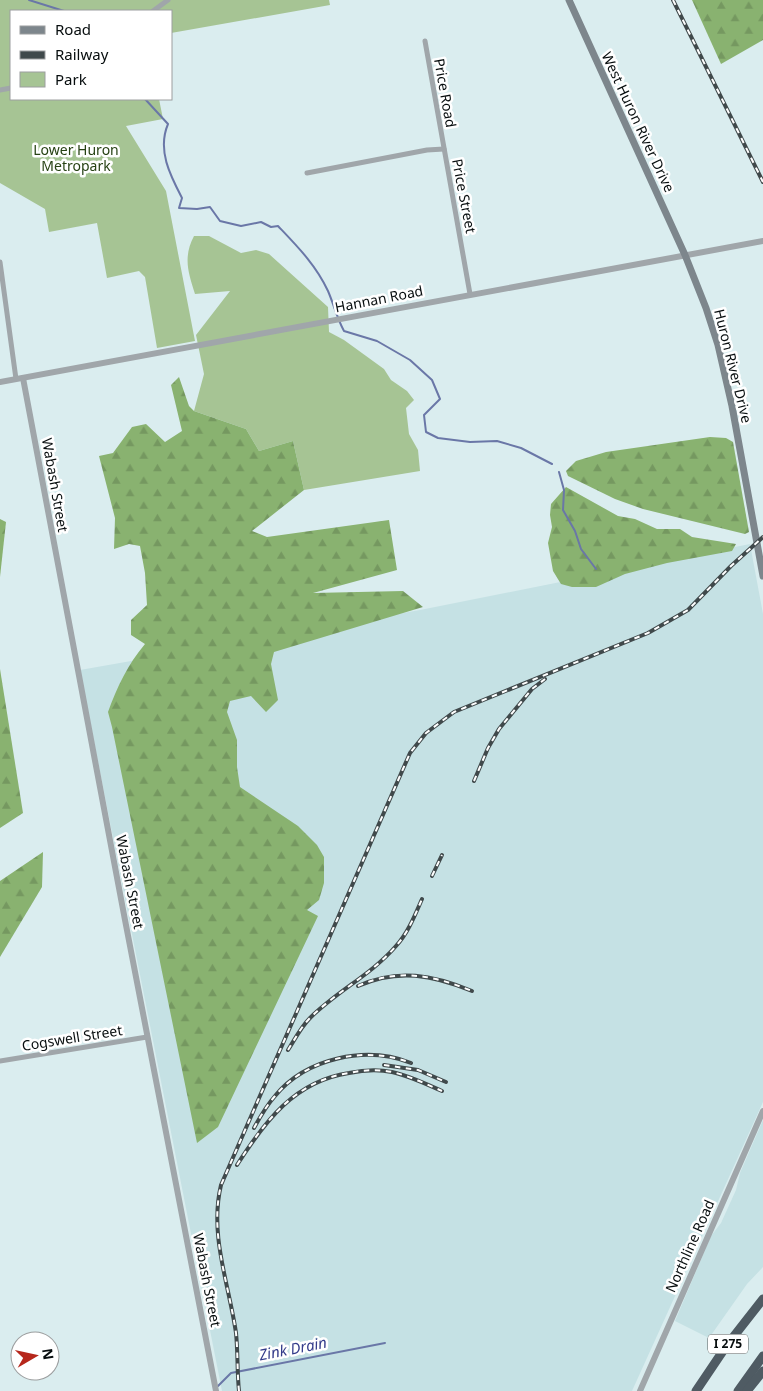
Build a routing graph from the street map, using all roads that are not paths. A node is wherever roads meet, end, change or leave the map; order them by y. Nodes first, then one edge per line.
1 (168, 0) edge
2 (569, 0) edge
3 (154, 10) edge
4 (425, 41) dead end
5 (444, 149) junction
6 (307, 173) dead end
7 (763, 241) edge
8 (685, 255) junction
9 (0, 262) edge
10 (470, 294) junction
11 (20, 378) junction
12 (0, 382) edge
13 (763, 576) edge
14 (147, 1037) junction
15 (0, 1061) edge
16 (763, 1111) edge
17 (763, 1299) edge
18 (763, 1356) edge
19 (763, 1371) edge
20 (216, 1391) edge
21 (640, 1391) edge
22 (696, 1391) edge
23 (738, 1391) edge
24 (747, 1391) edge

1 - 3 street
2 - 8 main road, West Huron River Drive
4 - 5 street, Price Road
5 - 6 street, Price Street
5 - 10 street, Price Street
7 - 8 street, Hannan Road
8 - 10 street, Hannan Road
8 - 13 main road, Huron River Drive
9 - 11 street, Wabash Street
10 - 11 street, Hannan Road
11 - 12 street, Hannan Road
11 - 14 street, Wabash Street
14 - 15 street, Cogswell Street
14 - 20 street, Wabash Street
16 - 21 street, Northline Road
17 - 22 highway, I 275
18 - 23 highway, I 275
19 - 24 highway

